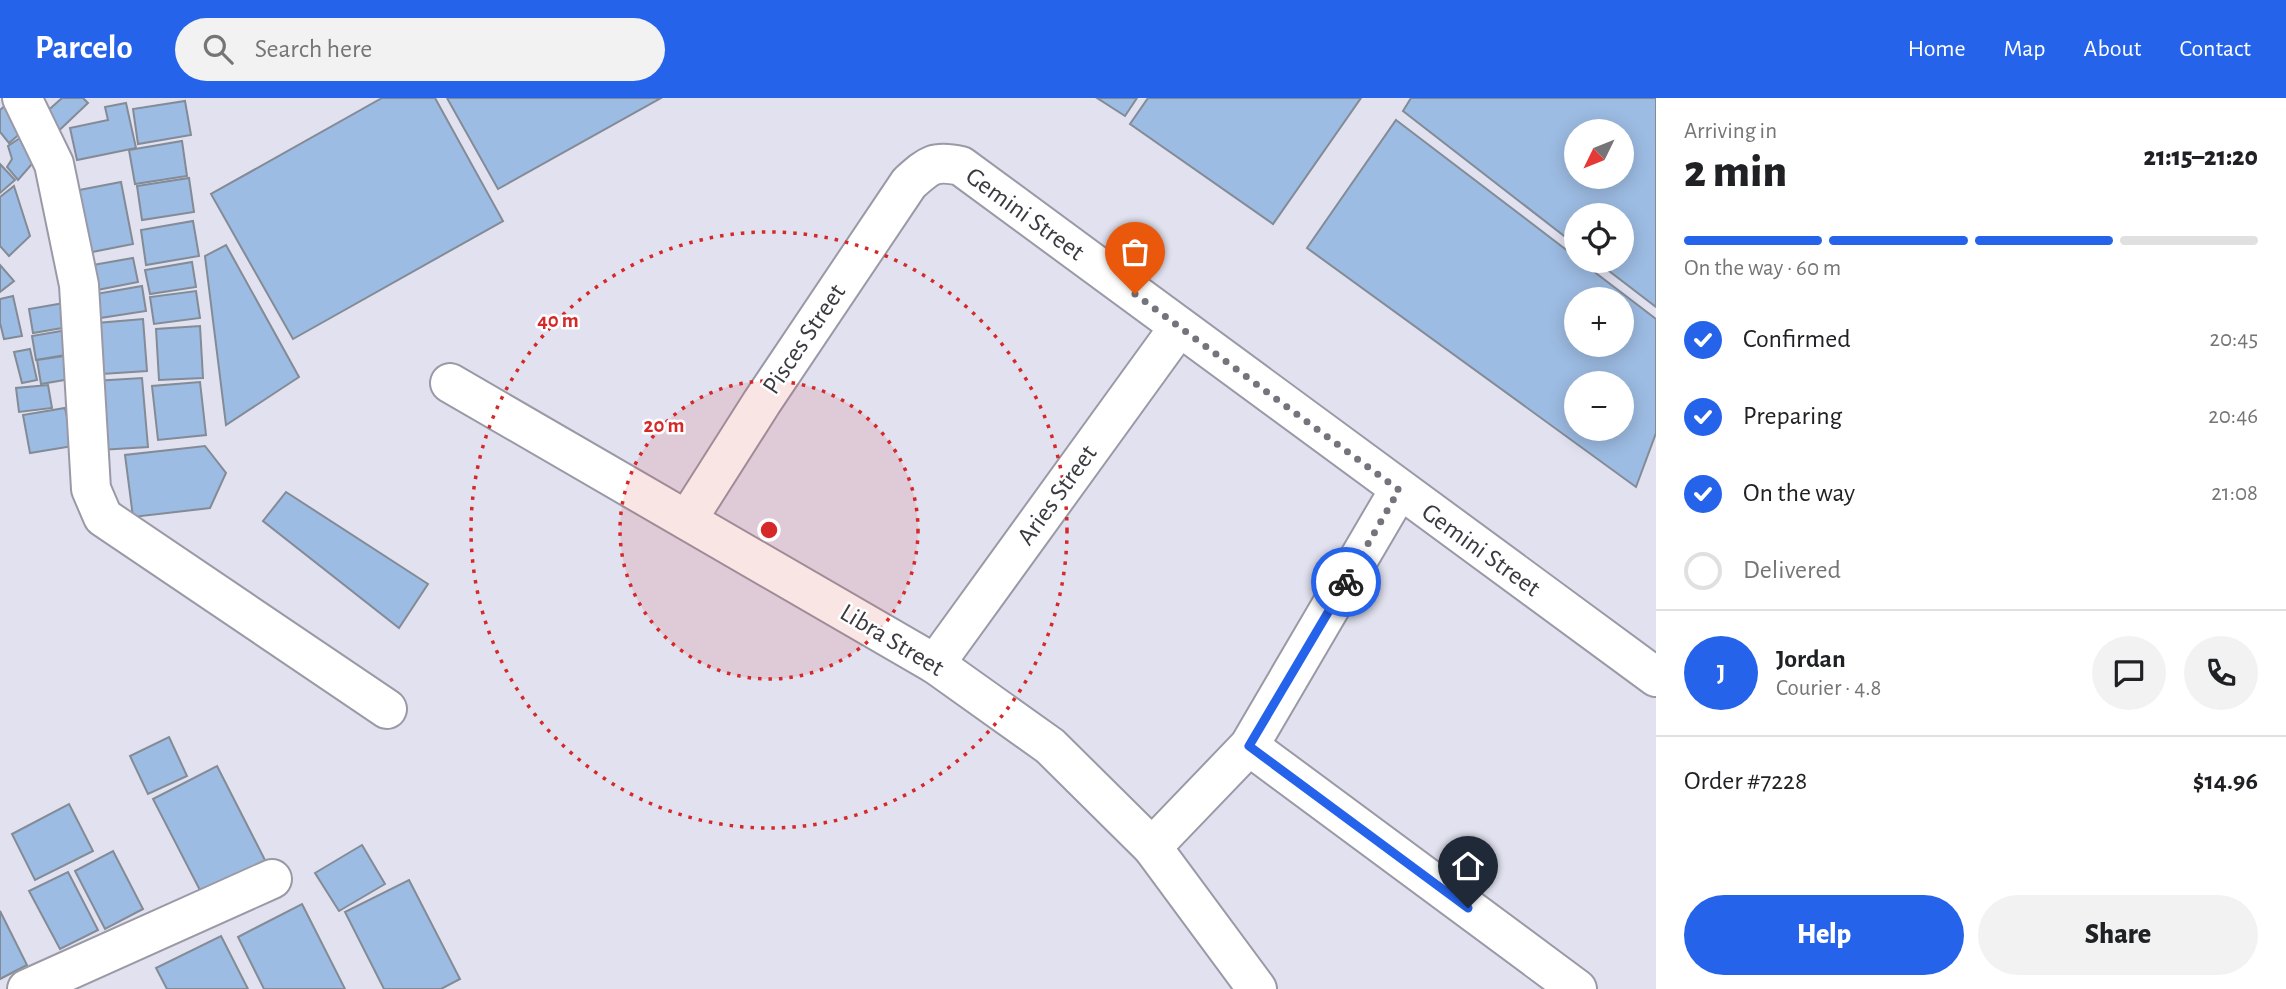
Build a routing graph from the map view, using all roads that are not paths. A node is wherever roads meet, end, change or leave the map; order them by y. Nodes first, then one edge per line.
1 (22, 98) edge
2 (930, 164) joint
3 (1179, 327) junction
4 (450, 383) dead end
5 (1399, 490) junction
6 (687, 520) junction
7 (935, 664) junction
8 (1656, 677) edge
9 (387, 709) dead end
10 (1249, 746) junction
11 (1152, 847) junction
12 (272, 879) dead end
13 (27, 989) edge
14 (1257, 989) edge
15 (1577, 989) edge

1 - 9 street
2 - 3 street, Gemini Street
2 - 6 street, Pisces Street
3 - 5 street, Gemini Street
3 - 7 street, Aries Street
4 - 6 street, Libra Street
5 - 8 street, Gemini Street
5 - 10 street
6 - 7 street, Libra Street
7 - 11 street, Libra Street
10 - 11 street
10 - 15 street
11 - 14 street, Libra Street
12 - 13 street

